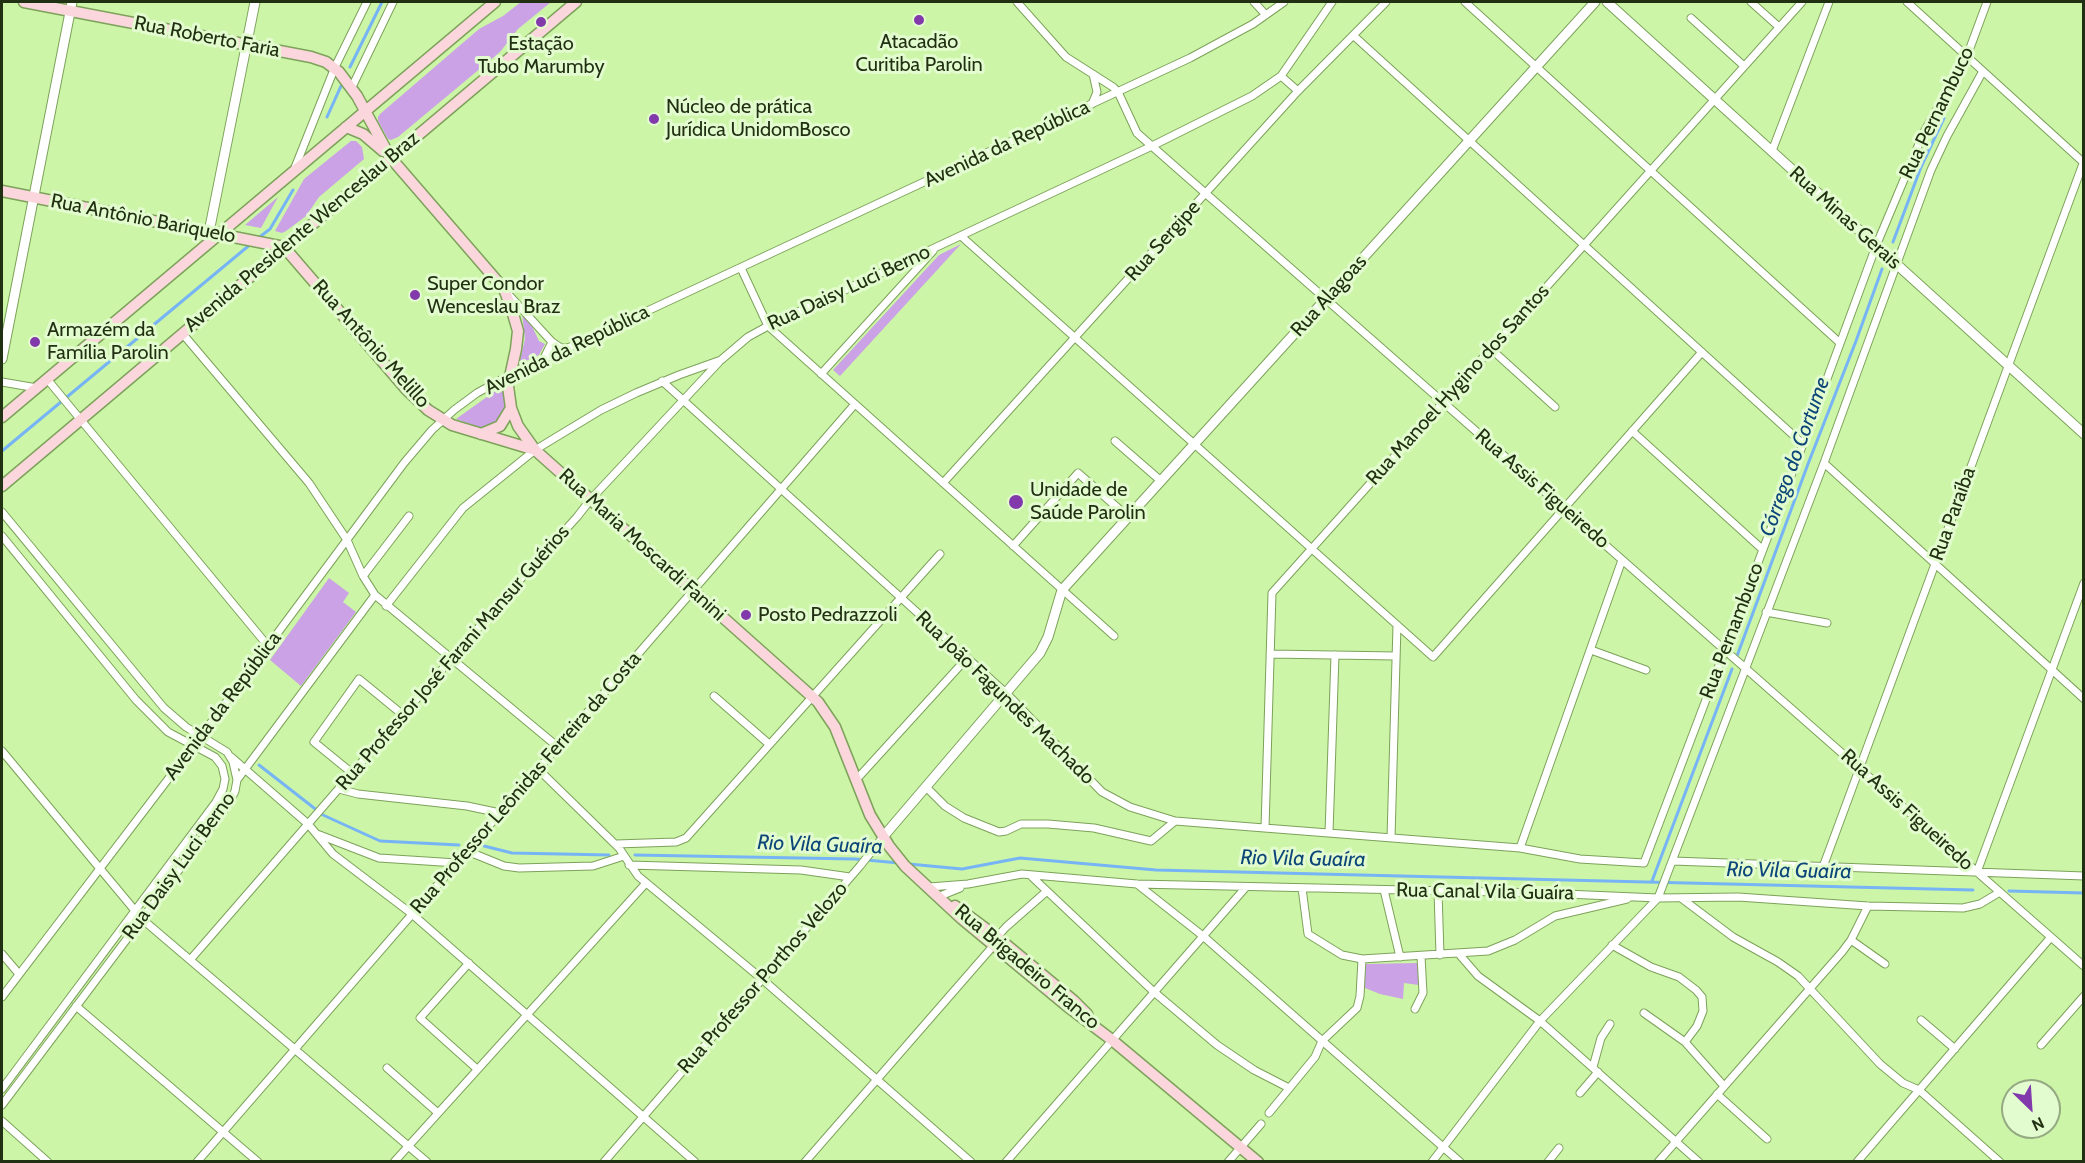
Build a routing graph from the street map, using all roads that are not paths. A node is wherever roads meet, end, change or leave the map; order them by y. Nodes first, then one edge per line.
1 (24, 2) edge
2 (255, 2) edge
3 (367, 2) edge
4 (393, 2) edge
5 (495, 2) edge
6 (576, 2) edge
7 (1017, 2) edge
8 (1254, 2) edge
9 (1284, 2) edge
10 (1332, 2) edge
11 (1386, 2) edge
12 (1465, 2) edge
13 (1595, 2) edge
14 (1607, 2) edge
15 (1751, 2) edge
16 (1802, 2) edge
17 (1829, 2) edge
18 (1907, 2) edge
19 (1987, 2) edge
20 (71, 6) edge
21 (1266, 15) junction
22 (1691, 18) dead end
23 (1779, 27) junction
24 (1354, 36) junction
25 (246, 44) junction
26 (1967, 56) junction
27 (1536, 66) junction
28 (1744, 66) junction
29 (334, 67) junction
30 (1983, 71) junction
31 (1093, 74) junction
32 (1281, 76) junction
33 (352, 87) junction
34 (1298, 91) junction
35 (1118, 92) junction
36 (1714, 99) junction
37 (1092, 104) junction
38 (365, 111) junction
39 (346, 128) junction
40 (1469, 141) junction
41 (1152, 146) junction
42 (1772, 151) junction
43 (390, 157) junction
44 (2083, 162) edge
45 (1650, 171) junction
46 (293, 172) junction
47 (2, 191) edge
48 (1206, 193) junction
49 (33, 197) junction
50 (214, 233) junction
51 (961, 236) junction
52 (1584, 245) junction
53 (1876, 246) junction
54 (284, 247) junction
55 (937, 247) junction
56 (1896, 264) junction
57 (741, 268) junction
58 (504, 289) junction
59 (1326, 299) junction
60 (768, 326) junction
61 (182, 333) junction
62 (1075, 338) junction
63 (552, 342) junction
64 (1840, 343) junction
65 (567, 348) junction
66 (1491, 349) junction
67 (1702, 352) junction
68 (2, 359) edge
69 (543, 360) junction
70 (721, 360) junction
71 (2008, 366) junction
72 (821, 374) junction
73 (510, 375) junction
74 (47, 379) junction
75 (662, 381) junction
76 (2, 382) edge
77 (37, 388) junction
78 (683, 400) junction
79 (1443, 402) junction
80 (855, 405) junction
81 (1555, 406) dead end
82 (511, 408) junction
83 (77, 416) junction
84 (2, 417) edge
85 (442, 420) junction
86 (1632, 431) junction
87 (481, 434) junction
88 (2084, 434) edge
89 (1115, 441) dead end
90 (1194, 444) junction
91 (1803, 444) junction
92 (535, 450) junction
93 (1824, 463) junction
94 (1161, 481) junction
95 (943, 483) junction
96 (2, 486) edge
97 (781, 490) junction
98 (591, 500) junction
99 (1564, 508) junction
100 (2, 512) edge
101 (409, 516) dead end
102 (1128, 517) junction
103 (2, 536) edge
104 (346, 540) junction
105 (1013, 546) junction
106 (1312, 549) junction
107 (1762, 549) junction
108 (940, 554) dead end
109 (1622, 560) junction
110 (1935, 564) junction
111 (363, 576) junction
112 (2084, 583) edge
113 (1062, 590) junction
114 (693, 591) junction
115 (375, 596) junction
116 (901, 598) junction
117 (386, 606) junction
118 (1766, 612) junction
119 (1827, 623) dead end
120 (1397, 625) junction
121 (1114, 636) dead end
122 (268, 646) junction
123 (1591, 650) junction
124 (1724, 650) junction
125 (1270, 654) junction
126 (1335, 655) junction
127 (1396, 656) junction
128 (967, 658) junction
129 (451, 660) junction
130 (1745, 668) junction
131 (1646, 670) dead end
132 (2052, 670) junction
133 (1006, 693) junction
134 (714, 696) dead end
135 (812, 696) junction
136 (2084, 699) edge
137 (403, 715) junction
138 (201, 736) junction
139 (769, 744) junction
140 (193, 746) junction
141 (558, 747) junction
142 (2, 751) edge
143 (231, 757) junction
144 (1859, 768) junction
145 (245, 769) junction
146 (538, 769) junction
147 (352, 773) junction
148 (237, 780) junction
149 (856, 780) junction
150 (926, 787) junction
151 (339, 789) junction
152 (500, 813) junction
153 (1175, 821) junction
154 (308, 824) junction
155 (1265, 828) junction
156 (1329, 833) junction
157 (316, 834) junction
158 (883, 837) junction
159 (1391, 838) junction
160 (616, 844) junction
161 (1520, 848) junction
162 (467, 851) junction
163 (624, 856) junction
164 (1673, 861) junction
165 (457, 863) junction
166 (1644, 863) joint
167 (629, 865) junction
168 (1823, 867) junction
169 (99, 869) junction
170 (1977, 872) junction
171 (1030, 875) junction
172 (2084, 876) edge
173 (850, 877) junction
174 (646, 883) junction
175 (968, 884) junction
176 (1137, 885) junction
177 (929, 887) junction
178 (1246, 887) junction
179 (1302, 888) junction
180 (1384, 890) junction
181 (1047, 891) junction
182 (1438, 891) junction
183 (2000, 892) junction
184 (940, 896) junction
185 (1635, 897) junction
186 (1658, 898) junction
187 (1681, 898) junction
188 (1868, 906) junction
189 (134, 911) junction
190 (412, 914) junction
191 (142, 919) junction
192 (1203, 936) junction
193 (2051, 938) junction
194 (1851, 940) junction
195 (995, 941) junction
196 (1612, 945) junction
197 (2, 954) edge
198 (1459, 954) junction
199 (1440, 955) junction
200 (1421, 956) junction
201 (1400, 957) junction
202 (1362, 959) junction
203 (190, 960) junction
204 (469, 963) junction
205 (1885, 964) dead end
206 (2084, 966) edge
207 (19, 974) junction
208 (762, 979) junction
209 (1810, 988) junction
210 (1154, 992) junction
211 (2084, 996) edge
212 (2, 997) edge
213 (76, 1006) junction
214 (1415, 1009) dead end
215 (1644, 1012) dead end
216 (527, 1014) junction
217 (1921, 1020) dead end
218 (1540, 1021) junction
219 (1610, 1024) dead end
220 (1112, 1040) junction
221 (1322, 1041) junction
222 (1685, 1042) junction
223 (2041, 1045) dead end
224 (295, 1049) junction
225 (1955, 1049) junction
226 (387, 1068) dead end
227 (477, 1069) junction
228 (1595, 1070) junction
229 (877, 1079) junction
230 (1724, 1086) junction
231 (1289, 1088) junction
232 (2, 1089) edge
233 (1919, 1090) junction
234 (1580, 1093) dead end
235 (1717, 1094) junction
236 (2, 1106) edge
237 (438, 1113) junction
238 (1269, 1113) dead end
239 (644, 1116) junction
240 (2, 1121) edge
241 (1261, 1124) dead end
242 (223, 1131) junction
243 (1767, 1139) dead end
244 (1676, 1141) junction
245 (408, 1146) junction
246 (1241, 1147) junction
247 (1444, 1147) junction
248 (1559, 1148) dead end
249 (48, 1161) edge
250 (197, 1161) edge
251 (258, 1161) edge
252 (394, 1161) edge
253 (427, 1161) edge
254 (604, 1161) edge
255 (695, 1161) edge
256 (806, 1161) edge
257 (971, 1161) edge
258 (1006, 1161) edge
259 (1228, 1161) edge
260 (1258, 1161) edge
261 (1432, 1161) edge
262 (1460, 1161) edge
263 (1548, 1161) edge
264 (1658, 1161) edge
265 (1700, 1161) edge
266 (1857, 1161) edge
267 (2000, 1161) edge

1 - 20 main road, Rua Roberto Faria
2 - 25 street
3 - 29 street
4 - 33 street
5 - 38 main road
6 - 43 main road, Avenida Presidente Wenceslau Braz
7 - 31 street, Rua Assis Figueiredo
8 - 21 street
9 - 21 street, Avenida da República
10 - 32 street, Rua Daisy Luci Berno
11 - 24 street, Rua Sergipe
12 - 27 street
13 - 27 street, Rua Alagoas
14 - 36 street, Rua Minas Gerais
15 - 23 street
16 - 23 street, Rua Manoel Hygino dos Santos
17 - 42 street
18 - 26 street
19 - 26 street, Rua Pernambuco
20 - 25 main road, Rua Roberto Faria
20 - 49 street
21 - 35 street, Avenida da República
22 - 28 street
23 - 28 street, Rua Manoel Hygino dos Santos
24 - 34 street, Rua Sergipe
24 - 40 street
25 - 29 main road, Rua Roberto Faria
25 - 50 street
26 - 30 street
26 - 53 street, Rua Pernambuco
27 - 40 street, Rua Alagoas
27 - 45 street
28 - 36 street, Rua Manoel Hygino dos Santos
29 - 33 main road, Rua Roberto Faria
29 - 46 street
30 - 44 street
30 - 56 street, Rua Pernambuco
31 - 35 street, Rua Assis Figueiredo
31 - 37 street
32 - 34 street
32 - 41 street, Rua Daisy Luci Berno
33 - 38 main road, Rua Roberto Faria
34 - 48 street, Rua Sergipe
35 - 37 street, Avenida da República
35 - 41 street, Rua Assis Figueiredo
36 - 42 street, Rua Minas Gerais
36 - 45 street, Rua Manoel Hygino dos Santos
37 - 57 street, Avenida da República
38 - 39 main road
38 - 43 main road, Rua Roberto Faria
39 - 43 main road
39 - 46 main road
40 - 52 street
40 - 59 street, Rua Alagoas
41 - 48 street, Rua Assis Figueiredo
41 - 51 street, Rua Daisy Luci Berno
42 - 53 street, Rua Minas Gerais
43 - 54 main road, Avenida Presidente Wenceslau Braz
43 - 58 main road
44 - 71 street, Rua Paraíba
45 - 52 street, Rua Manoel Hygino dos Santos
45 - 64 street
46 - 50 main road
47 - 49 main road, Rua Antônio Bariquelo
48 - 59 street, Rua Assis Figueiredo
48 - 62 street, Rua Sergipe
49 - 50 main road, Rua Antônio Bariquelo
49 - 68 street
50 - 54 main road, Rua Antônio Bariquelo
50 - 74 main road
51 - 55 street, Rua Daisy Luci Berno
51 - 62 street
52 - 66 street, Rua Manoel Hygino dos Santos
52 - 67 street
53 - 56 street, Rua Minas Gerais
53 - 64 street, Rua Pernambuco
54 - 61 main road, Avenida Presidente Wenceslau Braz
54 - 85 main road, Rua Antônio Melillo
55 - 60 street, Rua Daisy Luci Berno
55 - 72 street
56 - 71 street, Rua Minas Gerais
56 - 93 street, Rua Pernambuco
57 - 60 street
57 - 65 street, Avenida da República
58 - 63 street
58 - 73 main road, Rua Maria Moscardi Fanini
59 - 79 street, Rua Assis Figueiredo
59 - 90 street, Rua Alagoas
60 - 70 street, Rua Daisy Luci Berno
60 - 72 street
61 - 83 main road, Avenida Presidente Wenceslau Braz
61 - 104 street
62 - 90 street
62 - 95 street, Rua Sergipe
63 - 65 street
63 - 69 street
64 - 91 street, Rua Pernambuco
65 - 69 street, Avenida da República
66 - 79 street, Rua Manoel Hygino dos Santos
66 - 81 street
67 - 86 street
67 - 91 street
69 - 73 street, Avenida da República
70 - 75 street, Rua Daisy Luci Berno
70 - 78 street, Rua Professor José Farani Mansur Guérios
71 - 88 street, Rua Minas Gerais
71 - 110 street, Rua Paraíba
72 - 80 street
73 - 82 main road, Rua Maria Moscardi Fanini
73 - 85 street, Avenida da República
74 - 77 main road
74 - 83 street
75 - 78 street, Rua João Fagundes Machado
75 - 92 street, Rua Daisy Luci Berno
76 - 77 street
77 - 84 main road
78 - 97 street, Rua João Fagundes Machado
78 - 98 street, Rua Professor José Farani Mansur Guérios
79 - 99 street, Rua Assis Figueiredo
79 - 106 street, Rua Manoel Hygino dos Santos
80 - 95 street
80 - 97 street, Rua Professor Leônidas Ferreira da Costa
82 - 87 main road
82 - 92 main road, Rua Maria Moscardi Fanini
83 - 96 main road, Avenida Presidente Wenceslau Braz
83 - 122 street
85 - 87 main road, Rua Antônio Melillo
85 - 104 street, Avenida da República
86 - 99 street
86 - 107 street
87 - 92 main road, Rua Antônio Melillo
89 - 94 street
90 - 94 street, Rua Alagoas
90 - 106 street
91 - 107 street, Rua Pernambuco
92 - 98 main road, Rua Maria Moscardi Fanini
92 - 117 street, Rua Daisy Luci Berno
93 - 110 street
93 - 118 street, Rua Pernambuco
94 - 102 street, Rua Alagoas
95 - 105 street
97 - 114 street, Rua Professor Leônidas Ferreira da Costa
97 - 116 street, Rua João Fagundes Machado
98 - 114 main road, Rua Maria Moscardi Fanini
98 - 129 street, Rua Professor José Farani Mansur Guérios
99 - 109 street, Rua Assis Figueiredo
99 - 120 street
100 - 138 street
101 - 111 street
102 - 105 street
102 - 113 street, Rua Alagoas
103 - 140 street
104 - 111 street
104 - 122 street, Avenida da República
105 - 113 street
106 - 120 street
106 - 125 street, Rua Manoel Hygino dos Santos
107 - 124 street, Rua Pernambuco
108 - 116 street
109 - 123 street
109 - 124 street, Rua Assis Figueiredo
110 - 132 street
110 - 144 street, Rua Paraíba
111 - 115 street
112 - 132 street
113 - 121 street
113 - 133 street, Rua Professor Porthos Velozo
114 - 135 main road, Rua Maria Moscardi Fanini
114 - 141 street, Rua Professor Leônidas Ferreira da Costa
115 - 117 street
115 - 145 street, Rua Daisy Luci Berno
116 - 128 street, Rua João Fagundes Machado
116 - 135 street
117 - 129 street
118 - 119 street
118 - 130 street, Rua Pernambuco
120 - 127 street
122 - 138 street, Avenida da República
123 - 131 street
123 - 161 street
124 - 130 street, Rua Assis Figueiredo
124 - 166 street, Rua Pernambuco
125 - 126 street
125 - 155 street, Rua Manoel Hygino dos Santos
126 - 127 street
126 - 156 street
127 - 159 street
128 - 133 street, Rua João Fagundes Machado
128 - 149 street
129 - 137 street, Rua Professor José Farani Mansur Guérios
129 - 141 street
130 - 144 street, Rua Assis Figueiredo
130 - 164 street, Rua Pernambuco
132 - 136 street
132 - 170 street
133 - 150 street, Rua Professor Porthos Velozo
133 - 153 street, Rua João Fagundes Machado
134 - 139 street
135 - 139 street
135 - 149 main road, Rua Maria Moscardi Fanini
137 - 147 street, Rua Professor José Farani Mansur Guérios
137 - 147 street
138 - 140 street, Avenida da República
138 - 143 street
139 - 160 street
140 - 169 street, Avenida da República
140 - 189 street, Rua Daisy Luci Berno
141 - 146 street, Rua Professor Leônidas Ferreira da Costa
142 - 169 street
143 - 145 street
143 - 148 street
144 - 168 street, Rua Paraíba
144 - 170 street, Rua Assis Figueiredo
145 - 148 street, Rua Daisy Luci Berno
145 - 154 street
146 - 152 street, Rua Professor Leônidas Ferreira da Costa
146 - 160 street
147 - 151 street, Rua Professor José Farani Mansur Guérios
148 - 191 street, Rua Daisy Luci Berno
149 - 158 main road, Rua Maria Moscardi Fanini
150 - 153 street
150 - 158 street, Rua Professor Porthos Velozo
151 - 152 street
151 - 154 street, Rua Professor José Farani Mansur Guérios
152 - 162 street, Rua Professor Leônidas Ferreira da Costa
153 - 155 street, Rua Canal Vila Guaíra
154 - 157 street
154 - 203 street, Rua Professor José Farani Mansur Guérios
155 - 156 street, Rua Canal Vila Guaíra
156 - 159 street, Rua Canal Vila Guaíra
157 - 165 street
157 - 190 street
158 - 173 street, Rua Professor Porthos Velozo
158 - 177 main road, Rua Brigadeiro Franco
159 - 161 street, Rua Canal Vila Guaíra
160 - 163 street
161 - 166 street, Rua Canal Vila Guaíra
162 - 163 street
162 - 165 street, Rua Professor Leônidas Ferreira da Costa
163 - 167 street
164 - 168 street
164 - 186 street, Rua Pernambuco
165 - 190 street, Rua Professor Leônidas Ferreira da Costa
167 - 173 street
167 - 174 street
168 - 170 street
169 - 189 street
169 - 207 street, Avenida da República
170 - 172 street
170 - 183 street, Rua Assis Figueiredo
171 - 175 street, Rua Canal Vila Guaíra
171 - 176 street, Rua Canal Vila Guaíra
171 - 181 street
173 - 208 street, Rua Professor Porthos Velozo
174 - 208 street
174 - 216 street
175 - 177 street, Rua Canal Vila Guaíra
175 - 184 street, Rua Canal Vila Guaíra
176 - 178 street, Rua Canal Vila Guaíra
176 - 192 street
177 - 184 main road, Rua Brigadeiro Franco
178 - 179 street, Rua Canal Vila Guaíra
178 - 192 street
179 - 180 street, Rua Canal Vila Guaíra
179 - 202 street
180 - 182 street, Rua Canal Vila Guaíra
180 - 201 street
181 - 195 street
181 - 210 street
182 - 185 street, Rua Canal Vila Guaíra
182 - 199 street
183 - 188 street, Rua Canal Vila Guaíra
183 - 193 street, Rua Assis Figueiredo
184 - 195 main road, Rua Brigadeiro Franco
185 - 186 street, Rua Canal Vila Guaíra
185 - 198 street
186 - 187 street, Rua Canal Vila Guaíra
186 - 196 street, Rua Pernambuco
187 - 188 street, Rua Canal Vila Guaíra
187 - 209 street
188 - 194 street
189 - 191 street
189 - 232 street, Rua Daisy Luci Berno
190 - 204 street
190 - 224 street, Rua Professor Leônidas Ferreira da Costa
191 - 203 street
191 - 213 street, Rua Daisy Luci Berno
192 - 210 street
192 - 221 street
193 - 206 street, Rua Assis Figueiredo
193 - 225 street
194 - 205 street
194 - 209 street
195 - 220 main road, Rua Brigadeiro Franco
195 - 229 street
196 - 218 street, Rua Pernambuco
196 - 222 street
197 - 207 street
198 - 199 street
198 - 218 street
199 - 200 street
200 - 201 street
200 - 214 street
201 - 202 street
202 - 221 street
203 - 224 street
204 - 216 street
204 - 227 street
207 - 212 street, Avenida da República
208 - 229 street
208 - 239 street, Rua Professor Porthos Velozo
209 - 230 street
209 - 233 street
210 - 220 street
210 - 231 street
211 - 223 street
213 - 236 street, Rua Daisy Luci Berno
213 - 242 street
215 - 222 street
216 - 227 street
216 - 239 street
217 - 225 street
218 - 228 street
218 - 247 street, Rua Pernambuco
219 - 228 street
220 - 246 main road, Rua Brigadeiro Franco
220 - 258 street
221 - 231 street
221 - 247 street
222 - 230 street
224 - 242 street, Rua Professor Leônidas Ferreira da Costa
224 - 245 street
225 - 233 street
226 - 237 street
227 - 237 street
228 - 234 street
228 - 244 street
229 - 256 street
229 - 257 street
230 - 235 street
231 - 238 street
233 - 266 street
233 - 267 street
235 - 243 street
235 - 244 street
237 - 245 street
239 - 254 street, Rua Professor Porthos Velozo
239 - 255 street
240 - 249 street
241 - 246 street
242 - 250 street, Rua Professor Leônidas Ferreira da Costa
242 - 251 street
244 - 264 street
244 - 265 street
245 - 252 street
245 - 253 street
246 - 259 street
246 - 260 main road, Rua Brigadeiro Franco
247 - 261 street, Rua Pernambuco
247 - 262 street
248 - 263 street

